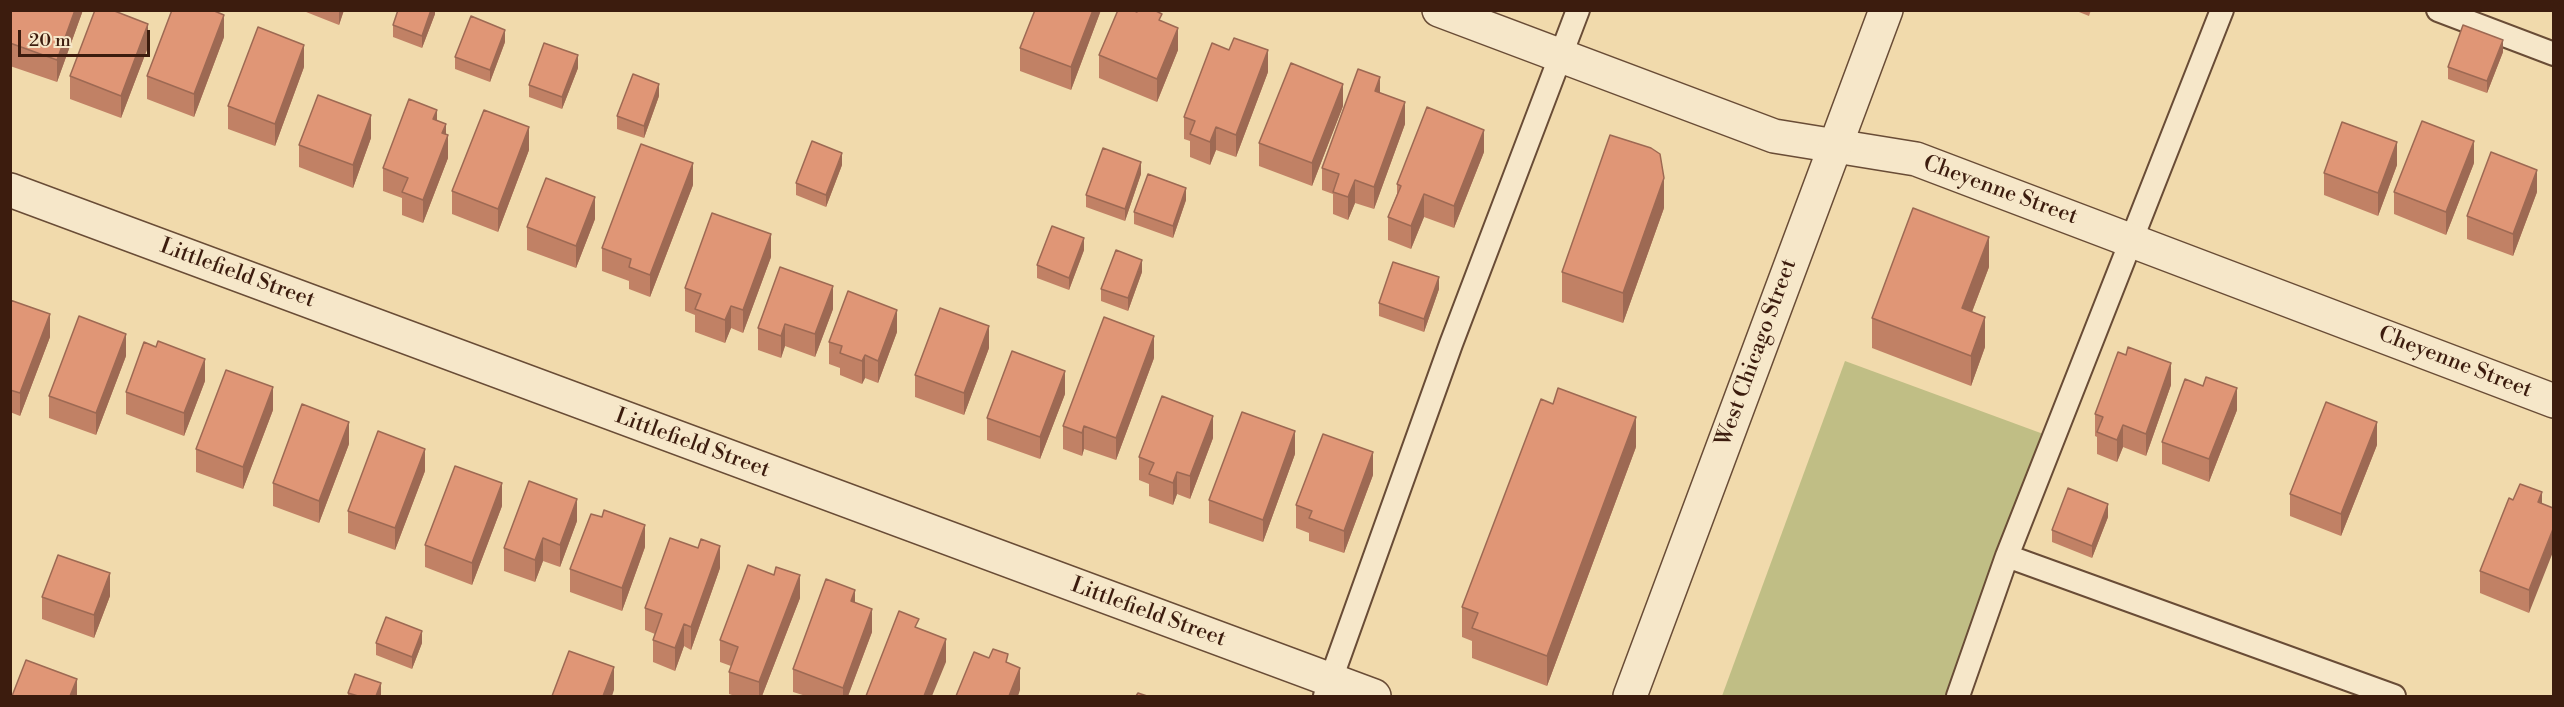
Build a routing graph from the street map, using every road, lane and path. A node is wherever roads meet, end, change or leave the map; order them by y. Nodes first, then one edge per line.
1 (1439, 10) edge
2 (1578, 10) edge
3 (1886, 10) edge
4 (2222, 10) edge
5 (2438, 10) edge
6 (2553, 54) edge
7 (1562, 56) junction
8 (1834, 145) junction
9 (10, 190) edge
10 (2134, 240) junction
11 (2553, 401) edge
12 (2007, 555) junction
13 (1328, 689) edge
14 (1374, 696) edge
15 (1630, 696) edge
16 (1958, 696) edge
17 (2394, 696) edge

1 - 7 street, Cheyenne Street
2 - 7 lane
3 - 8 street, West Chicago Street
4 - 10 lane
5 - 6 lane
7 - 8 street, Cheyenne Street
7 - 13 lane
8 - 10 street, Cheyenne Street
8 - 15 street, West Chicago Street
9 - 13 street, Littlefield Street
10 - 11 street, Cheyenne Street
10 - 12 lane
12 - 16 lane
12 - 17 lane
13 - 14 street, Littlefield Street

